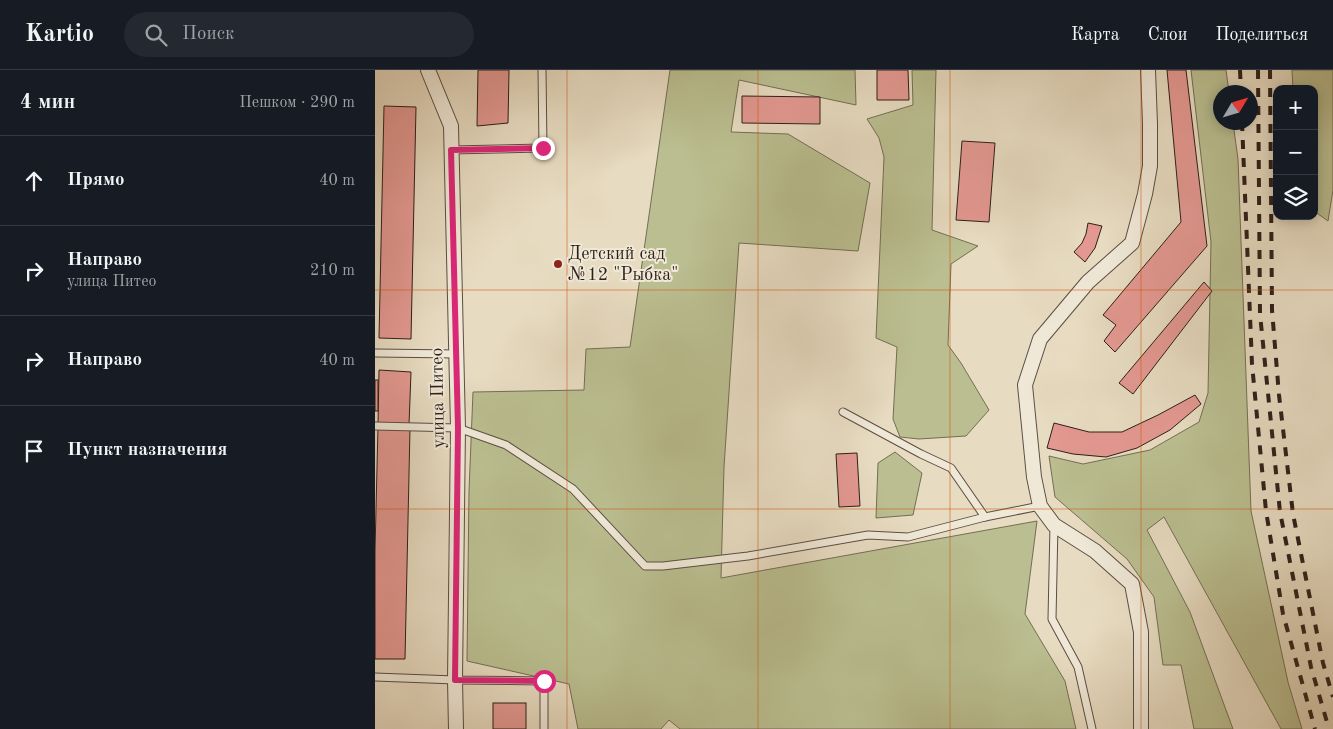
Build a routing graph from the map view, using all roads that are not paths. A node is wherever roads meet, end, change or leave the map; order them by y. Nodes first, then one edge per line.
1 (428, 70) edge
2 (542, 70) edge
3 (1148, 70) edge
4 (451, 150) junction
5 (375, 353) edge
6 (456, 354) junction
7 (843, 412) dead end
8 (375, 426) edge
9 (458, 428) junction
10 (1040, 506) junction
11 (985, 517) junction
12 (1054, 525) junction
13 (375, 677) edge
14 (455, 680) junction
15 (456, 729) edge
16 (544, 729) edge
17 (1092, 729) edge
18 (1141, 729) edge

1 - 4 street, улица Питео
2 - 4 lane
3 - 10 street
4 - 6 street, улица Питео
5 - 6 lane
6 - 9 street, улица Питео
7 - 11 lane
8 - 9 lane
9 - 11 lane
9 - 14 street, улица Питео
10 - 11 lane
10 - 12 street
12 - 17 lane
12 - 18 street
13 - 14 lane
14 - 15 street, улица Питео
14 - 16 lane

